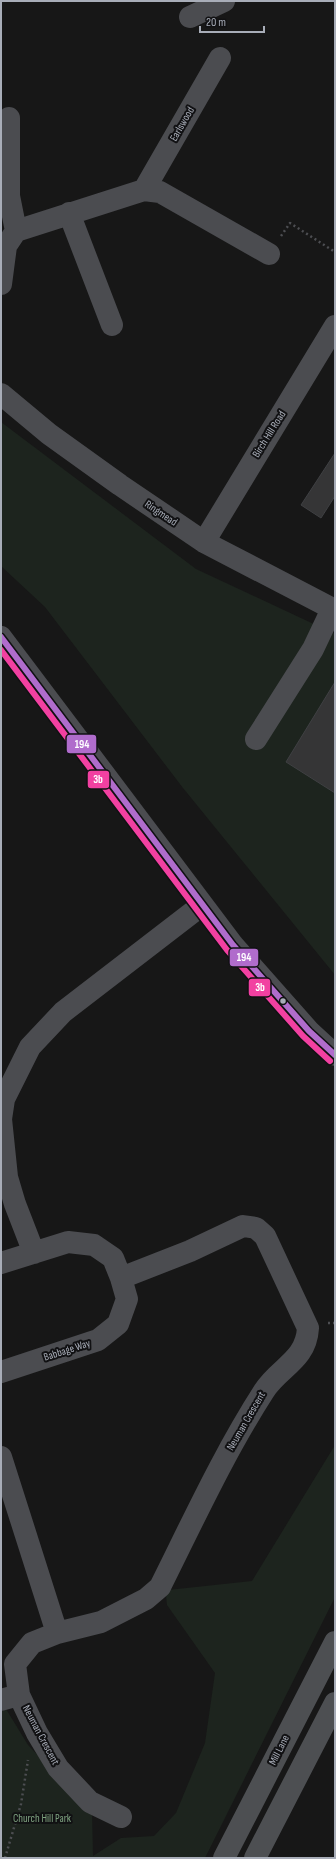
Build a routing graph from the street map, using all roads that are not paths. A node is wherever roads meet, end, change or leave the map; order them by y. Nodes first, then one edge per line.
1 (218, 2) edge
2 (190, 17) dead end
3 (220, 58) dead end
4 (9, 118) dead end
5 (144, 190) junction
6 (69, 213) junction
7 (16, 231) junction
8 (269, 254) road end
9 (1, 284) edge
10 (112, 325) dead end
11 (335, 326) edge
12 (1, 394) edge
13 (204, 542) junction
14 (334, 609) edge
15 (1, 637) edge
16 (256, 739) dead end
17 (202, 905) junction
18 (335, 1055) edge
19 (2, 1109) edge
20 (34, 1253) junction
21 (1, 1263) edge
22 (121, 1278) junction
23 (1, 1372) edge
24 (1, 1457) edge
25 (57, 1634) junction
26 (335, 1642) edge
27 (10, 1697) edge
28 (335, 1704) edge
29 (121, 1817) dead end
30 (224, 1858) edge
31 (255, 1858) edge

1 - 2 street
3 - 5 street, Earlswood
4 - 7 street
5 - 6 street
5 - 8 street
6 - 7 street
6 - 10 street
7 - 9 street
11 - 13 street, Birch Hill Road
12 - 13 street, Ringmead
13 - 14 street, Ringmead
14 - 16 street
15 - 17 street
17 - 18 street
17 - 19 street
19 - 20 street
20 - 21 street, Babbage Way
20 - 22 street, Babbage Way
22 - 23 street, Babbage Way
22 - 25 street, Neuman Crescent
24 - 25 street
25 - 27 street, Neuman Crescent
26 - 30 main road, Mill Lane
27 - 29 street, Neuman Crescent
28 - 31 main road

